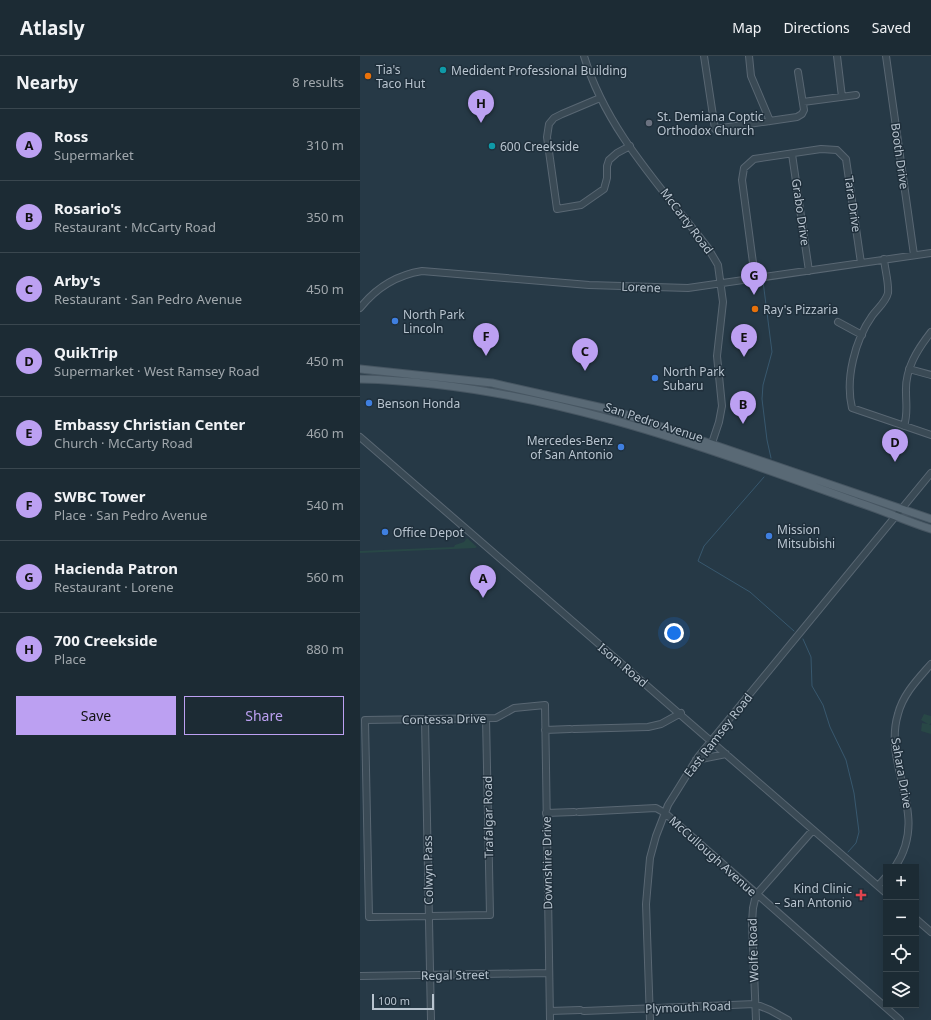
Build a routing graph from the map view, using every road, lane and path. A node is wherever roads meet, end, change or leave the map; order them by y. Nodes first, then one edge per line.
1 (584, 56) edge
2 (704, 56) edge
3 (749, 56) edge
4 (837, 56) edge
5 (886, 56) edge
6 (798, 72) dead end
7 (856, 95) dead end
8 (842, 97) junction
9 (600, 98) junction
10 (803, 102) junction
11 (770, 121) junction
12 (630, 146) junction
13 (792, 154) junction
14 (931, 253) edge
15 (914, 255) junction
16 (884, 259) junction
17 (861, 263) junction
18 (809, 270) junction
19 (755, 278) junction
20 (721, 283) junction
21 (360, 308) edge
22 (838, 322) dead end
23 (931, 332) edge
24 (862, 335) junction
25 (360, 368) edge
26 (909, 369) junction
27 (931, 375) edge
28 (360, 379) edge
29 (473, 380) junction
30 (486, 382) junction
31 (472, 389) junction
32 (485, 390) junction
33 (904, 426) junction
34 (931, 435) edge
35 (360, 437) edge
36 (712, 444) junction
37 (709, 451) junction
38 (931, 473) edge
39 (809, 481) junction
40 (901, 509) junction
41 (894, 517) junction
42 (931, 519) edge
43 (931, 529) edge
44 (931, 664) edge
45 (545, 705) joint
46 (681, 713) junction
47 (486, 718) junction
48 (425, 720) junction
49 (545, 730) junction
50 (711, 740) junction
51 (726, 754) junction
52 (696, 760) junction
53 (546, 812) junction
54 (665, 813) junction
55 (360, 827) edge
56 (368, 827) junction
57 (813, 830) junction
58 (896, 864) edge
59 (883, 880) edge
60 (878, 886) junction
61 (883, 890) edge
62 (756, 895) junction
63 (429, 916) junction
64 (919, 922) edge
65 (931, 932) edge
66 (549, 973) junction
67 (430, 975) junction
68 (360, 976) edge
69 (755, 1004) junction
70 (649, 1008) junction
71 (550, 1011) junction
72 (431, 1020) edge
73 (550, 1020) edge
74 (650, 1020) edge
75 (756, 1020) edge
76 (788, 1020) edge
77 (900, 1020) edge

1 - 9 street, McCarty Road
2 - 11 street
3 - 11 street
4 - 8 street
5 - 15 street, Booth Drive
6 - 10 street
7 - 8 street
8 - 10 street
9 - 12 street, McCarty Road
9 - 12 street
10 - 11 street
12 - 20 street, McCarty Road
13 - 17 street, Tara Drive
13 - 18 street, Grabo Drive
13 - 19 street
14 - 15 street, Lorene
15 - 16 street, Lorene
16 - 17 street, Lorene
16 - 24 street
17 - 18 street, Lorene
18 - 19 street, Lorene
19 - 20 street, Lorene
20 - 21 street, Lorene
20 - 36 street, McCarty Road
22 - 24 street
23 - 26 street
24 - 33 street
25 - 29 main road, San Pedro Avenue
26 - 27 street
26 - 33 street
28 - 31 main road, San Pedro Avenue
29 - 30 main road, San Pedro Avenue
29 - 31 main road
30 - 32 main road
30 - 36 main road, San Pedro Avenue
31 - 32 main road, San Pedro Avenue
32 - 37 main road, San Pedro Avenue
33 - 34 street
35 - 46 street, Isom Road
36 - 37 street, McCarty Road
36 - 39 main road, San Pedro Avenue
37 - 39 main road, San Pedro Avenue
38 - 40 street, East Ramsey Road
39 - 40 main road, San Pedro Avenue
39 - 41 main road, San Pedro Avenue
40 - 41 street, East Ramsey Road
40 - 42 main road, San Pedro Avenue
41 - 43 main road, San Pedro Avenue
41 - 50 street, East Ramsey Road
44 - 58 street, Sahara Drive
45 - 47 street, Contessa Drive
45 - 49 street, Downshire Drive
46 - 49 street
46 - 50 street, Isom Road
47 - 48 street, Contessa Drive
47 - 63 street, Trafalgar Road
48 - 56 street, Contessa Drive
48 - 63 street, Colwyn Pass
49 - 53 street, Downshire Drive
50 - 51 street, Isom Road
50 - 52 street, East Ramsey Road
51 - 52 street
51 - 57 street, Isom Road
52 - 54 street, East Ramsey Road
53 - 54 street, McCullough Avenue
53 - 66 street, Downshire Drive
54 - 62 street, McCullough Avenue
54 - 70 street, East Ramsey Road
55 - 56 street
56 - 63 street
57 - 60 street, Isom Road
57 - 62 street
59 - 60 street
60 - 61 street, Isom Road
62 - 69 street, Wolfe Road
62 - 77 street, McCullough Avenue
63 - 67 street, Colwyn Pass
64 - 65 street
66 - 67 street, Regal Street
66 - 71 street, Downshire Drive
67 - 68 street, Regal Street
67 - 72 street, Colwyn Pass
69 - 70 street, Plymouth Road
69 - 75 street, Wolfe Road
69 - 76 street, Plymouth Road
70 - 71 street, Plymouth Road
70 - 74 street, East Ramsey Road
71 - 73 street, Downshire Drive

